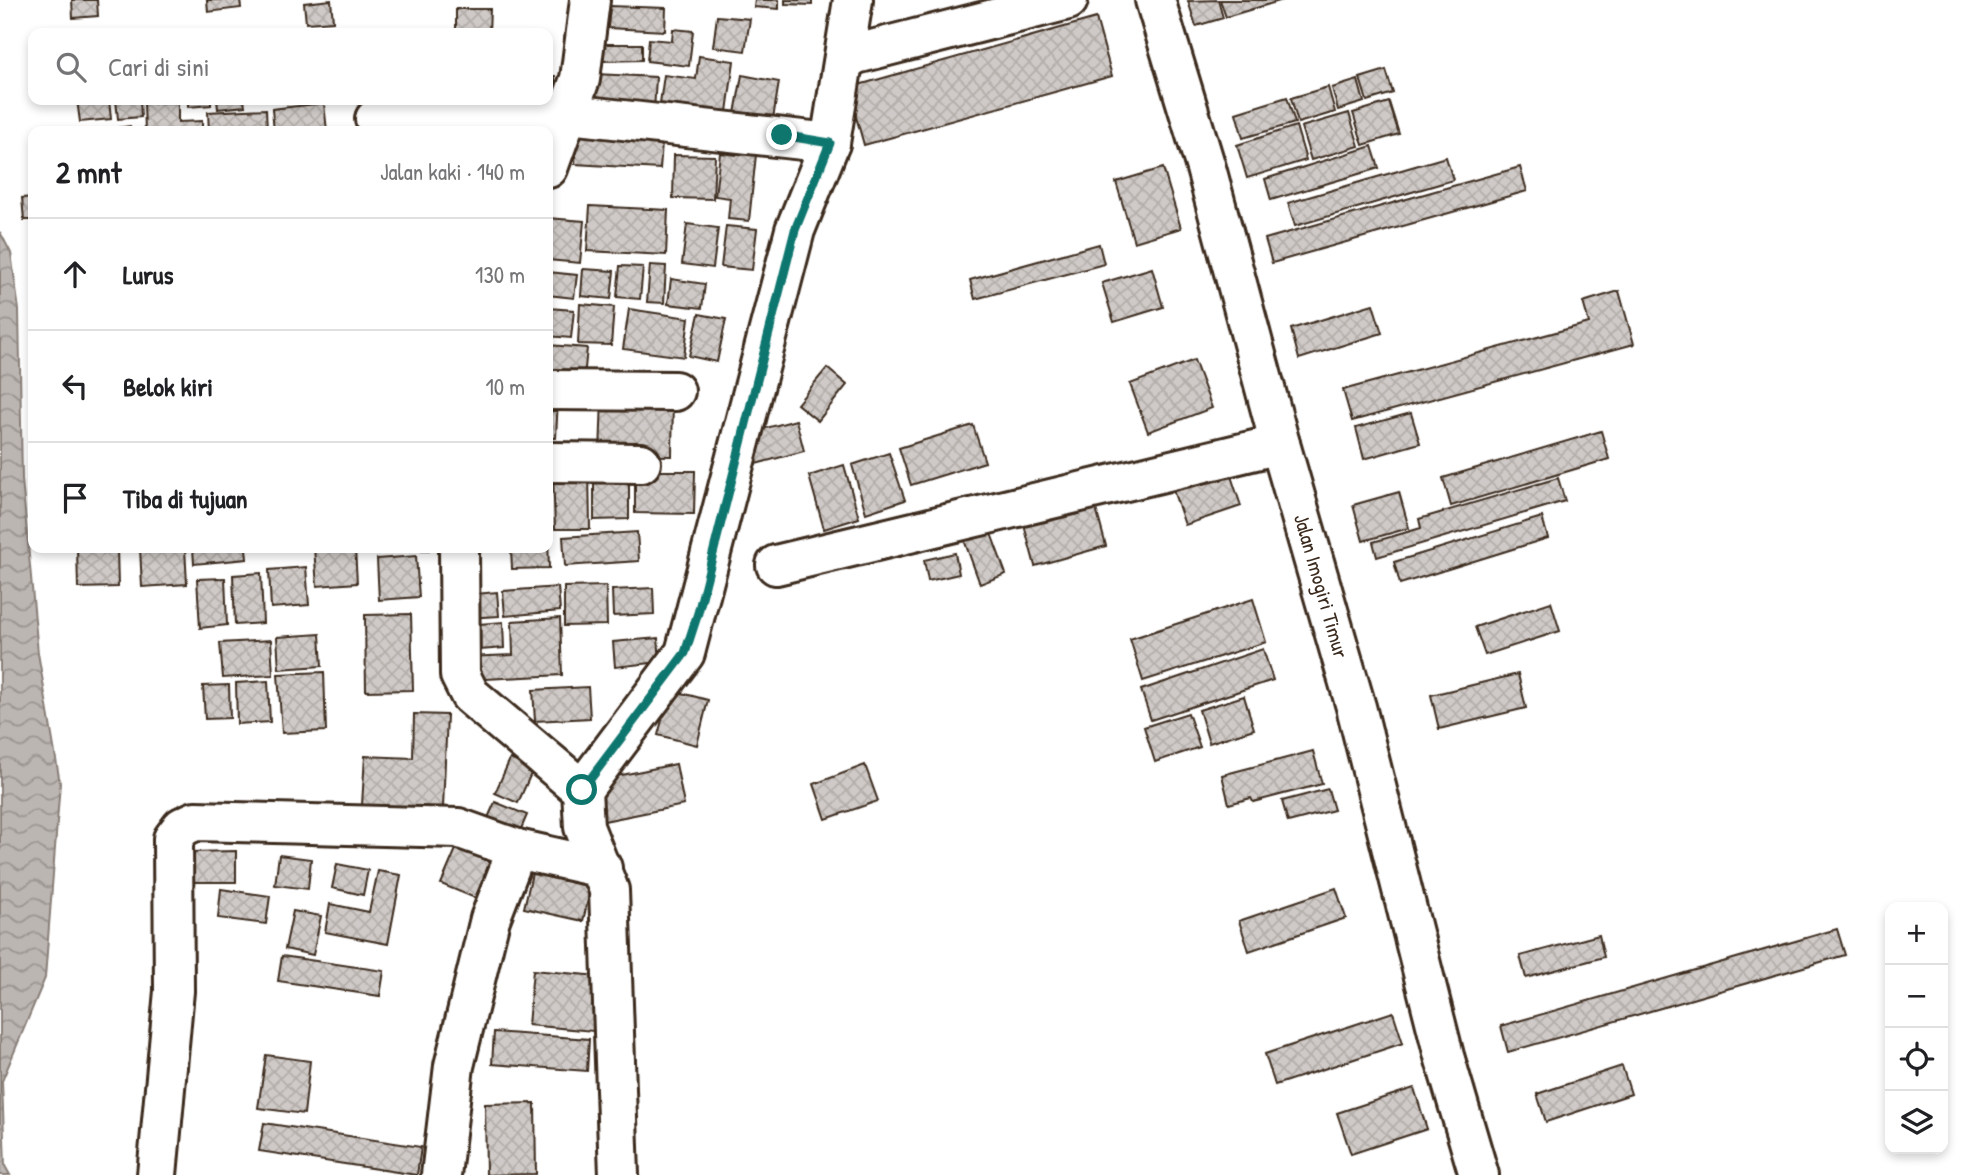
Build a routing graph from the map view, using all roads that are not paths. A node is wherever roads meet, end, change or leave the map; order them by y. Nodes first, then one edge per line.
1 (590, 0) edge
2 (853, 0) edge
3 (1068, 0) edge
4 (1155, 0) edge
5 (846, 60) junction
6 (569, 114) junction
7 (375, 119) dead end
8 (807, 139) junction
9 (553, 155) edge
10 (553, 390) edge
11 (675, 391) dead end
12 (1280, 444) junction
13 (553, 462) edge
14 (641, 463) dead end
15 (459, 553) edge
16 (776, 565) dead end
17 (582, 790) junction
18 (525, 851) junction
19 (602, 868) junction
20 (156, 1175) edge
21 (441, 1175) edge
22 (619, 1175) edge
23 (1479, 1175) edge

1 - 6 street
2 - 5 street
3 - 5 street
4 - 12 street, Jalan Imogiri Timur
5 - 8 street
6 - 7 street
6 - 8 street
6 - 9 street
8 - 17 street
10 - 11 street
12 - 16 street
12 - 23 street, Jalan Imogiri Timur
13 - 14 street
15 - 17 street
17 - 19 street
18 - 19 street
18 - 20 street
18 - 21 street
19 - 22 street

